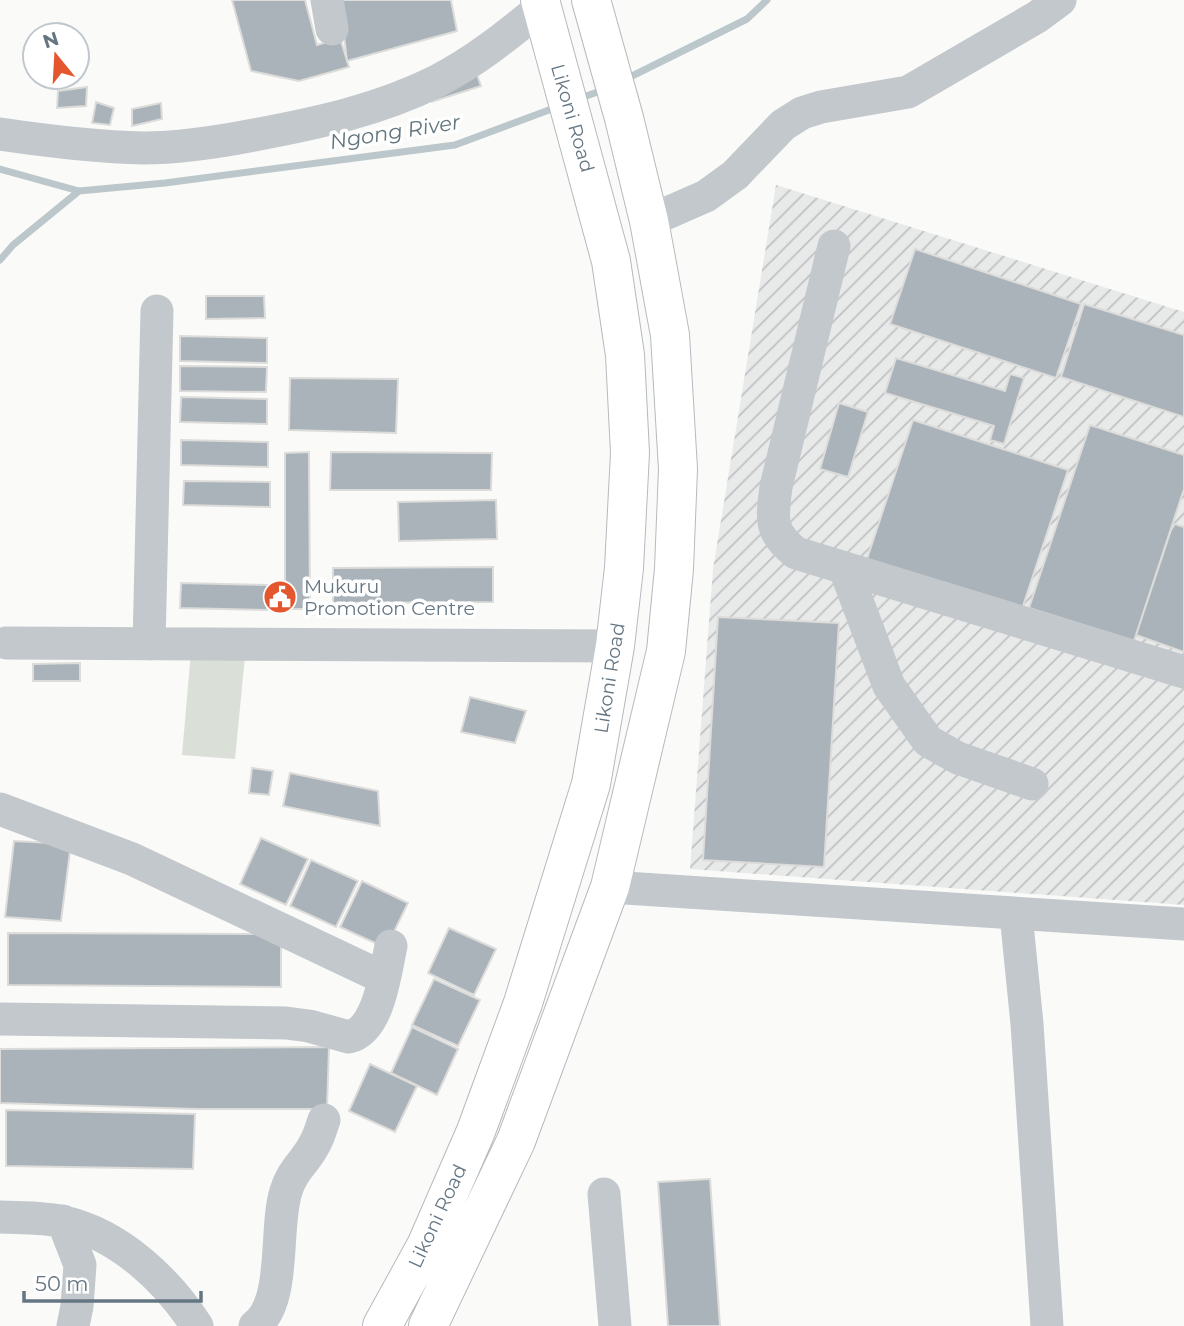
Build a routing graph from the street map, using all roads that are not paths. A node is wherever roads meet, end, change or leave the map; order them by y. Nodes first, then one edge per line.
1 (1060, 0) edge
2 (594, 9) edge
3 (544, 14) edge
4 (0, 134) edge
5 (649, 220) junction
6 (834, 246) dead end
7 (158, 311) dead end
8 (845, 569) junction
9 (6, 643) dead end
10 (149, 644) junction
11 (615, 646) junction
12 (1184, 672) edge
13 (1032, 784) dead end
14 (0, 809) edge
15 (610, 887) junction
16 (1016, 914) junction
17 (1184, 924) edge
18 (0, 1019) edge
19 (324, 1120) dead end
20 (604, 1194) dead end
21 (0, 1217) edge
22 (63, 1222) junction
23 (614, 1325) edge
24 (73, 1326) edge
25 (197, 1326) edge
26 (255, 1326) edge
27 (383, 1326) edge
28 (428, 1326) edge
29 (1047, 1326) edge

1 - 5 street
2 - 5 main road, Likoni Road
3 - 4 street
3 - 11 main road, Likoni Road
5 - 15 main road, Likoni Road
6 - 8 street
7 - 10 street
8 - 12 street
8 - 13 street
9 - 10 street
10 - 11 street
11 - 27 main road, Likoni Road
14 - 18 street
15 - 16 street
15 - 28 main road, Likoni Road
16 - 17 street
16 - 29 street
19 - 26 street
20 - 23 street
21 - 22 street
22 - 24 street
22 - 25 street

